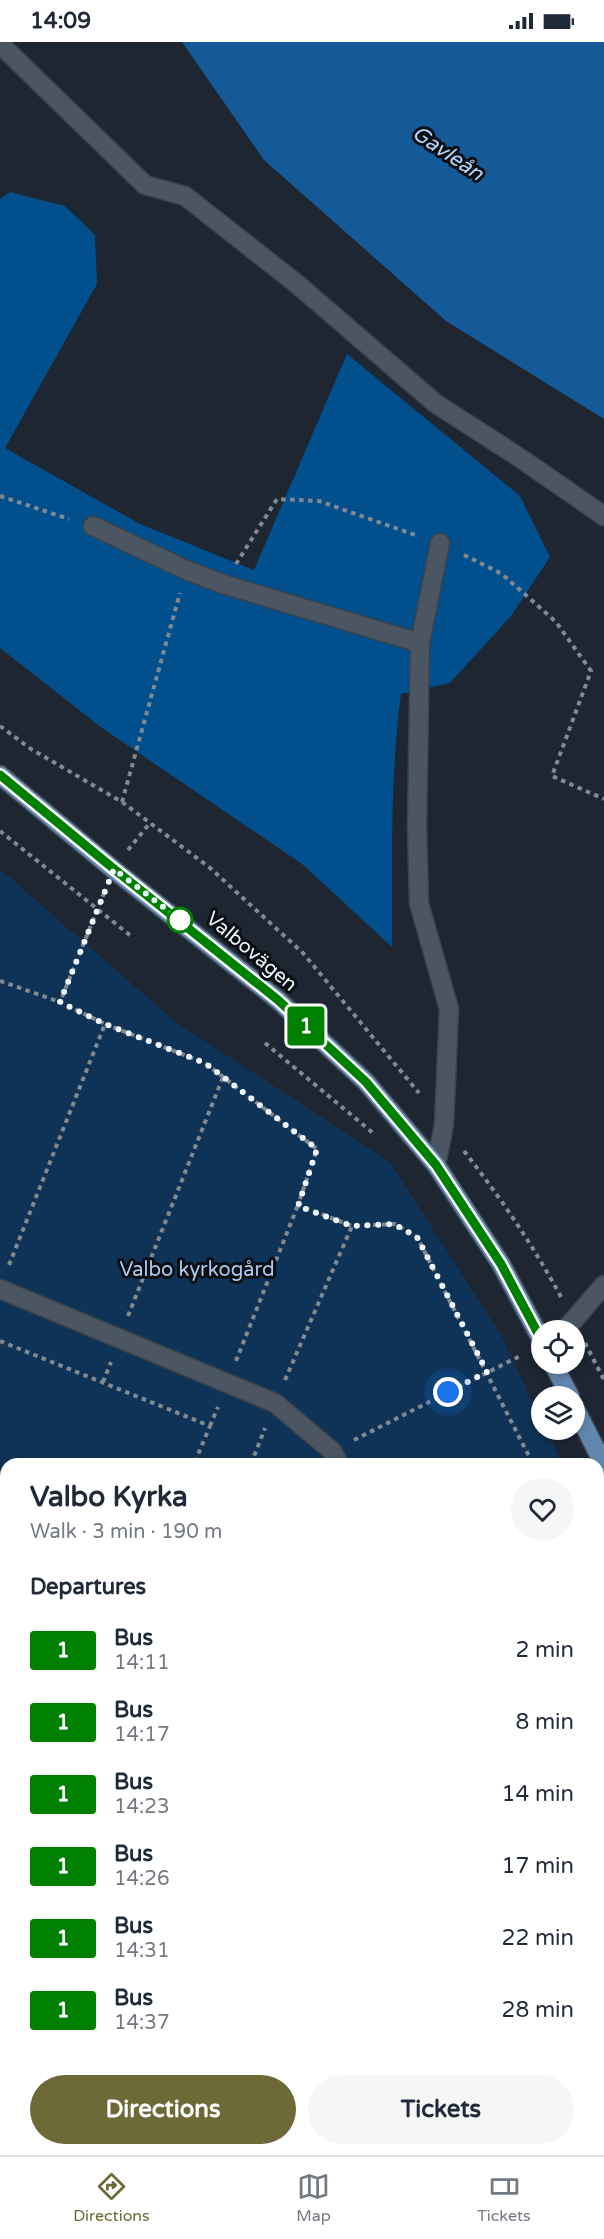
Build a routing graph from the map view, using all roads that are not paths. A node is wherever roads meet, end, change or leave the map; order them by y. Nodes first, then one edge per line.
1 (0, 44) edge
2 (604, 516) edge
3 (93, 526) road end
4 (440, 543) dead end
5 (420, 643) junction
6 (0, 775) edge
7 (436, 1165) junction
8 (604, 1285) edge
9 (0, 1289) edge
10 (531, 1320) edge
11 (573, 1320) edge
12 (585, 1428) edge
13 (336, 1458) edge
14 (600, 1458) edge

1 - 2 lane
3 - 5 lane
4 - 5 lane
5 - 7 lane
6 - 7 main road, Valbovägen
7 - 10 main road, Valbovägen
8 - 11 lane
9 - 13 lane
12 - 14 main road

